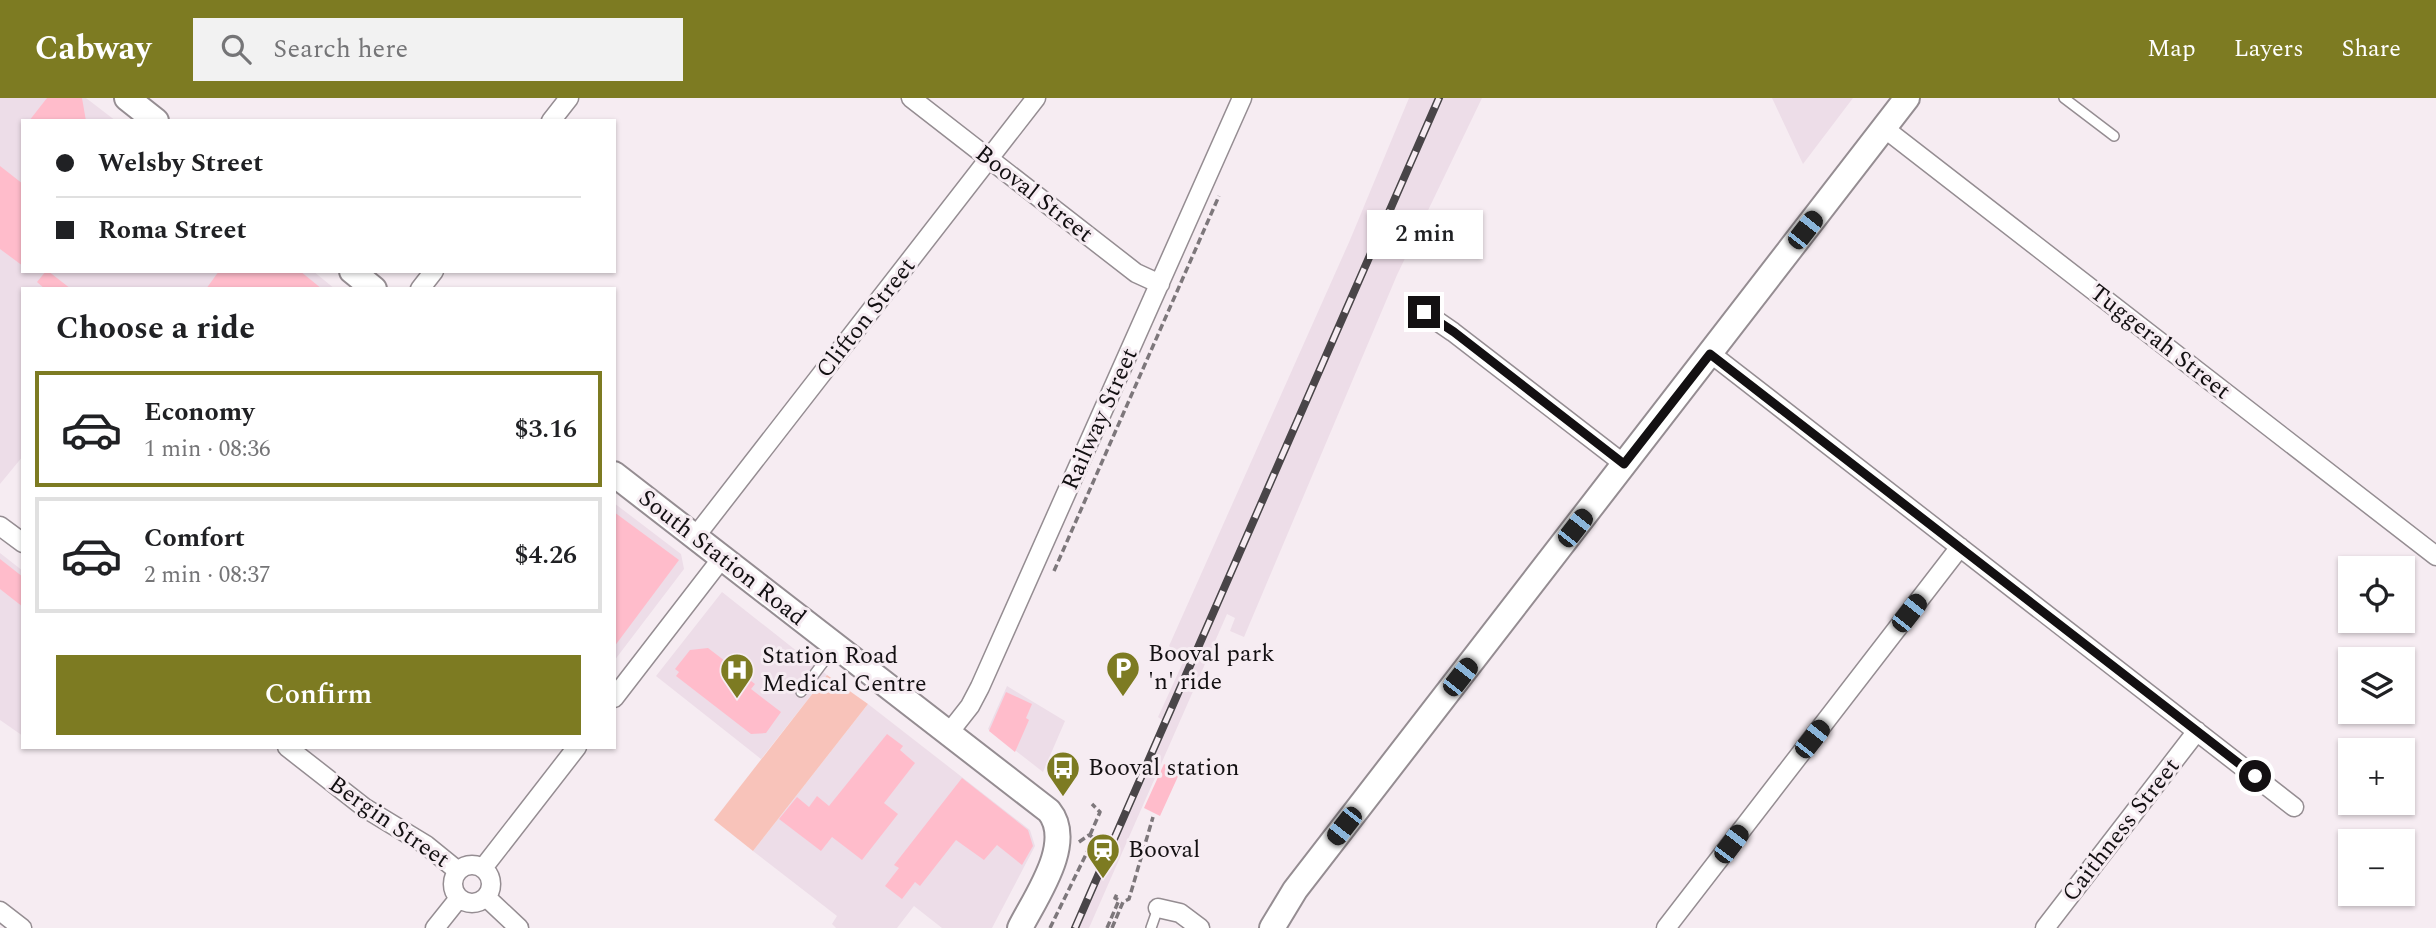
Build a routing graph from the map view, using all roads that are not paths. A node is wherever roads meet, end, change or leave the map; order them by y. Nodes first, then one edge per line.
1 (127, 98) edge
2 (569, 98) edge
3 (911, 98) edge
4 (1036, 98) edge
5 (1242, 98) edge
6 (1908, 98) edge
7 (2064, 98) edge
8 (153, 119) edge
9 (553, 119) edge
10 (1884, 128) junction
11 (2114, 136) dead end
12 (989, 159) junction
13 (354, 273) edge
14 (432, 273) edge
15 (1160, 284) junction
16 (372, 287) edge
17 (422, 287) edge
18 (1424, 312) dead end
19 (1710, 354) junction
20 (1624, 464) junction
21 (616, 476) edge
22 (0, 526) edge
23 (695, 537) junction
24 (21, 542) edge
25 (1960, 547) junction
26 (2436, 556) edge
27 (722, 558) junction
28 (835, 646) junction
29 (801, 692) dead end
30 (616, 695) edge
31 (2197, 732) junction
32 (948, 734) junction
33 (289, 749) edge
34 (575, 749) edge
35 (2294, 807) dead end
36 (483, 868) junction
37 (458, 872) junction
38 (1295, 890) junction
39 (486, 897) junction
40 (459, 898) junction
41 (1158, 908) joint
42 (0, 911) edge
43 (22, 928) edge
44 (435, 928) edge
45 (519, 928) edge
46 (1020, 928) edge
47 (1151, 928) edge
48 (1200, 928) edge
49 (1272, 928) edge
50 (1291, 928) edge
51 (1666, 928) edge
52 (2045, 928) edge

1 - 8 street
2 - 9 street
3 - 12 street, Booval Street
4 - 12 street, Clifton Street
5 - 15 street, Railway Street
6 - 10 street
7 - 11 lane
10 - 19 street
10 - 26 street, Tuggerah Street
12 - 15 street, Booval Street
12 - 23 street, Clifton Street
13 - 16 street
14 - 17 street
15 - 32 street, Railway Street
18 - 20 street
19 - 20 street
19 - 25 street
20 - 38 street
21 - 23 street, South Station Road
22 - 24 street
23 - 27 street, South Station Road
25 - 31 street
25 - 51 street
27 - 28 street, South Station Road
27 - 30 street
28 - 29 lane
28 - 32 street, South Station Road
31 - 35 street
31 - 52 street, Caithness Street
32 - 46 street, South Station Road
33 - 37 street, Bergin Street
34 - 36 street
36 - 37 street
36 - 39 street
37 - 40 street
38 - 49 street
38 - 50 street
39 - 40 street
39 - 45 street
40 - 44 street
41 - 47 lane
41 - 48 street
42 - 43 street

